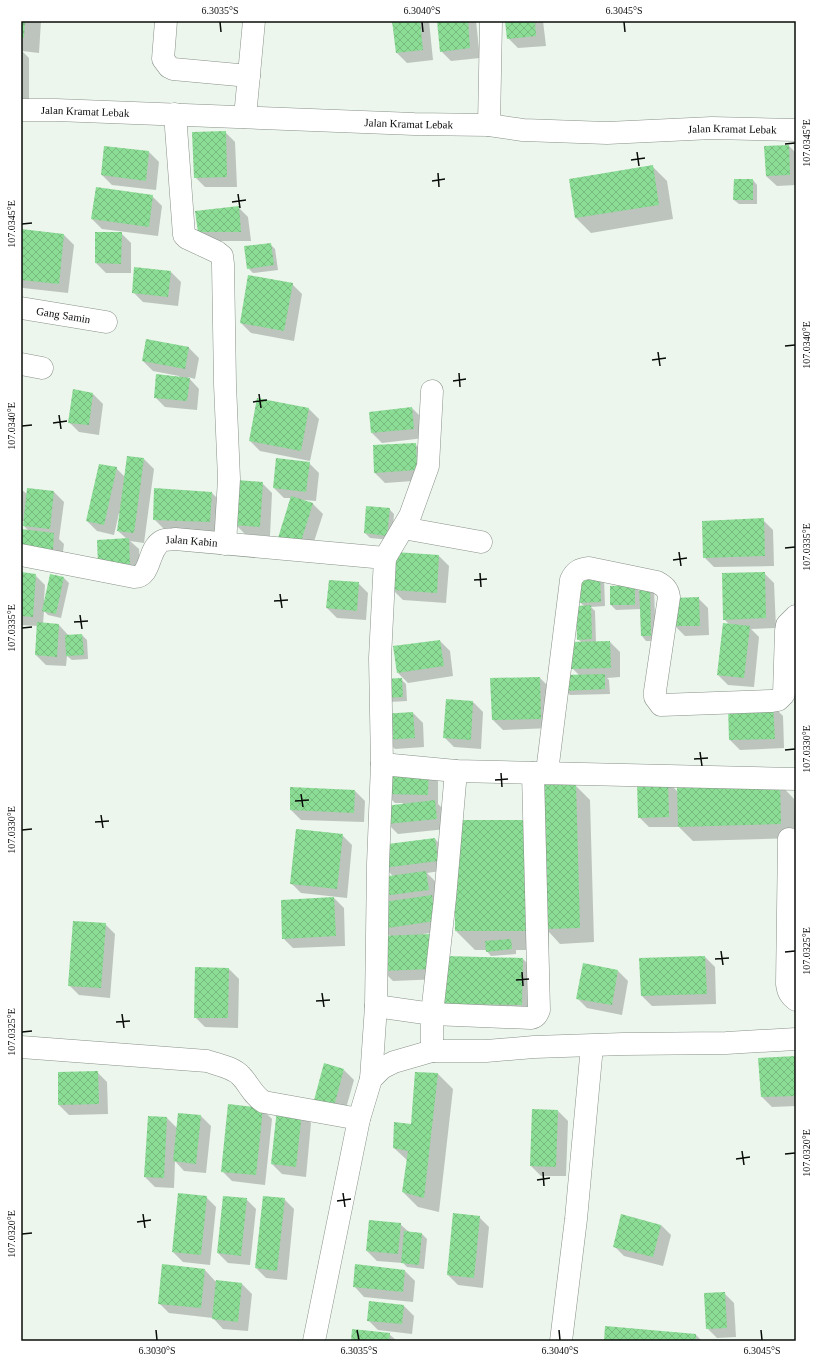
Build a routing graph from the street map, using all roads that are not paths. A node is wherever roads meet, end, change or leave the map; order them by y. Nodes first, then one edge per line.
1 (166, 21) edge
2 (254, 21) edge
3 (491, 21) edge
4 (249, 76) junction
5 (21, 110) edge
6 (175, 114) junction
7 (245, 117) junction
8 (489, 125) junction
9 (796, 130) edge
10 (21, 308) edge
11 (106, 322) dead end
12 (21, 364) edge
13 (42, 368) dead end
14 (432, 391) dead end
15 (403, 528) junction
16 (481, 542) dead end
17 (225, 544) junction
18 (21, 555) edge
19 (385, 558) junction
20 (796, 616) edge
21 (382, 764) junction
22 (456, 771) junction
23 (540, 772) junction
24 (796, 778) edge
25 (789, 839) dead end
26 (796, 1000) edge
27 (376, 1006) junction
28 (432, 1014) junction
29 (796, 1039) edge
30 (592, 1046) junction
31 (21, 1047) edge
32 (432, 1051) junction
33 (371, 1079) junction
34 (359, 1119) junction
35 (314, 1341) edge
36 (561, 1341) edge

1 - 4 street
2 - 4 street
3 - 8 street
4 - 7 street
5 - 6 street, Jalan Kramat Lebak
6 - 7 street, Jalan Kramat Lebak
6 - 17 street
7 - 8 street, Jalan Kramat Lebak
8 - 9 street, Jalan Kramat Lebak
10 - 11 street, Gang Samin
12 - 13 street
14 - 15 street
15 - 16 street
15 - 19 street
17 - 18 street, Jalan Kabin
17 - 19 street, Jalan Kabin
19 - 21 street
20 - 23 street
21 - 22 street
21 - 27 street
22 - 23 street
22 - 28 street
23 - 24 street
23 - 28 street
25 - 26 street
27 - 28 street
27 - 33 street
28 - 32 street
29 - 30 street
30 - 32 street
30 - 36 street
31 - 34 street
32 - 33 street
33 - 34 street
34 - 35 street

